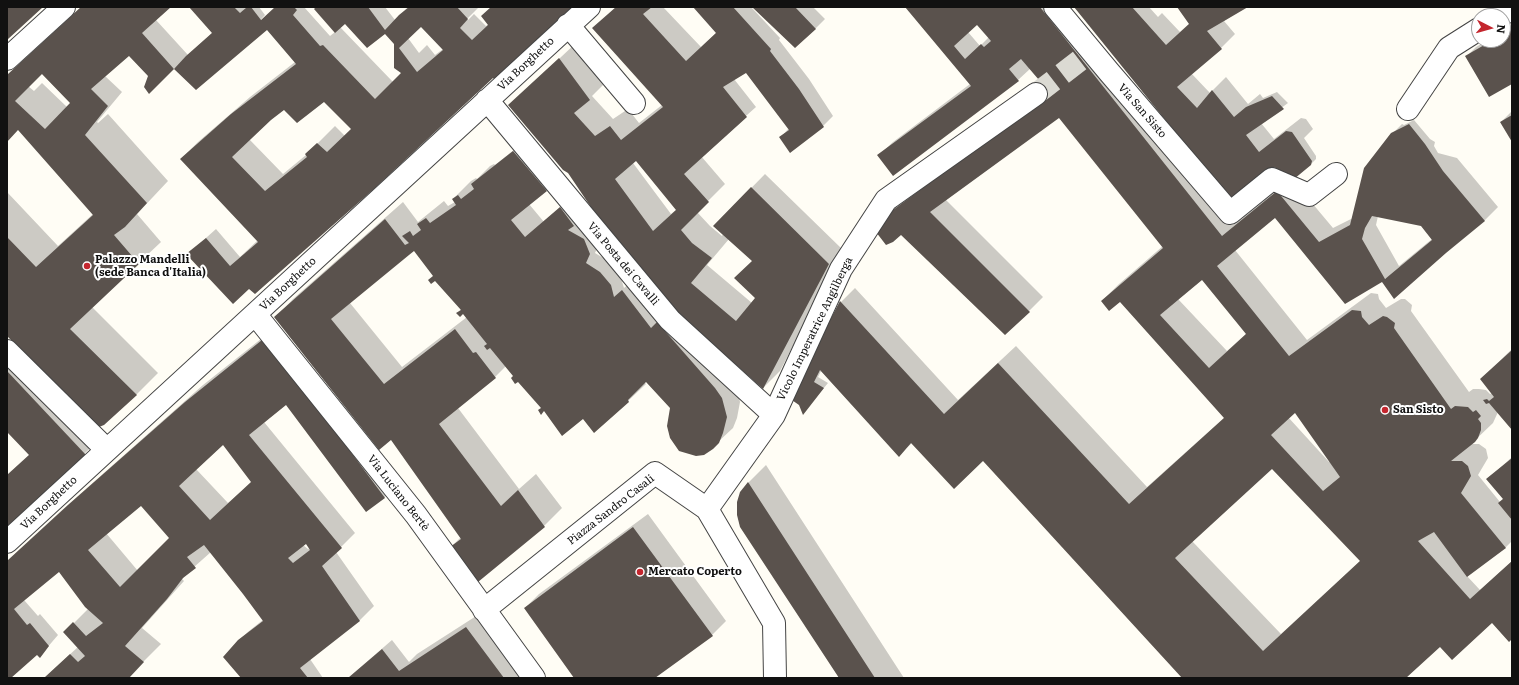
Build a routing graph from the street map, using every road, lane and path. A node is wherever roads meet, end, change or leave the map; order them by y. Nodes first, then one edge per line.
1 (64, 7) edge
2 (589, 7) edge
3 (1055, 7) edge
4 (568, 25) junction
5 (1471, 34) edge
6 (7, 59) edge
7 (1036, 94) tunnel mouth
8 (487, 100) junction
9 (634, 103) dead end
10 (1408, 110) dead end
11 (1336, 174) dead end
12 (254, 314) junction
13 (7, 351) edge
14 (774, 415) junction
15 (107, 450) junction
16 (707, 509) junction
17 (7, 542) edge
18 (484, 610) junction
19 (534, 678) edge
20 (775, 678) edge

1 - 6 street
2 - 4 street, Via Borghetto
3 - 11 street, Via San Sisto
4 - 8 street, Via Borghetto
4 - 9 street
5 - 10 street
7 - 14 street, Vicolo Imperatrice Angilberga
8 - 12 street, Via Borghetto
8 - 14 street, Via Posta dei Cavalli
12 - 15 street, Via Borghetto
12 - 18 street, Via Luciano Bertè
13 - 15 street
14 - 16 street, Vicolo Imperatrice Angilberga
15 - 17 street, Via Borghetto
16 - 18 street, Piazza Sandro Casali
16 - 20 street, Piazza Sandro Casali
18 - 19 street, Via Luciano Bertè

